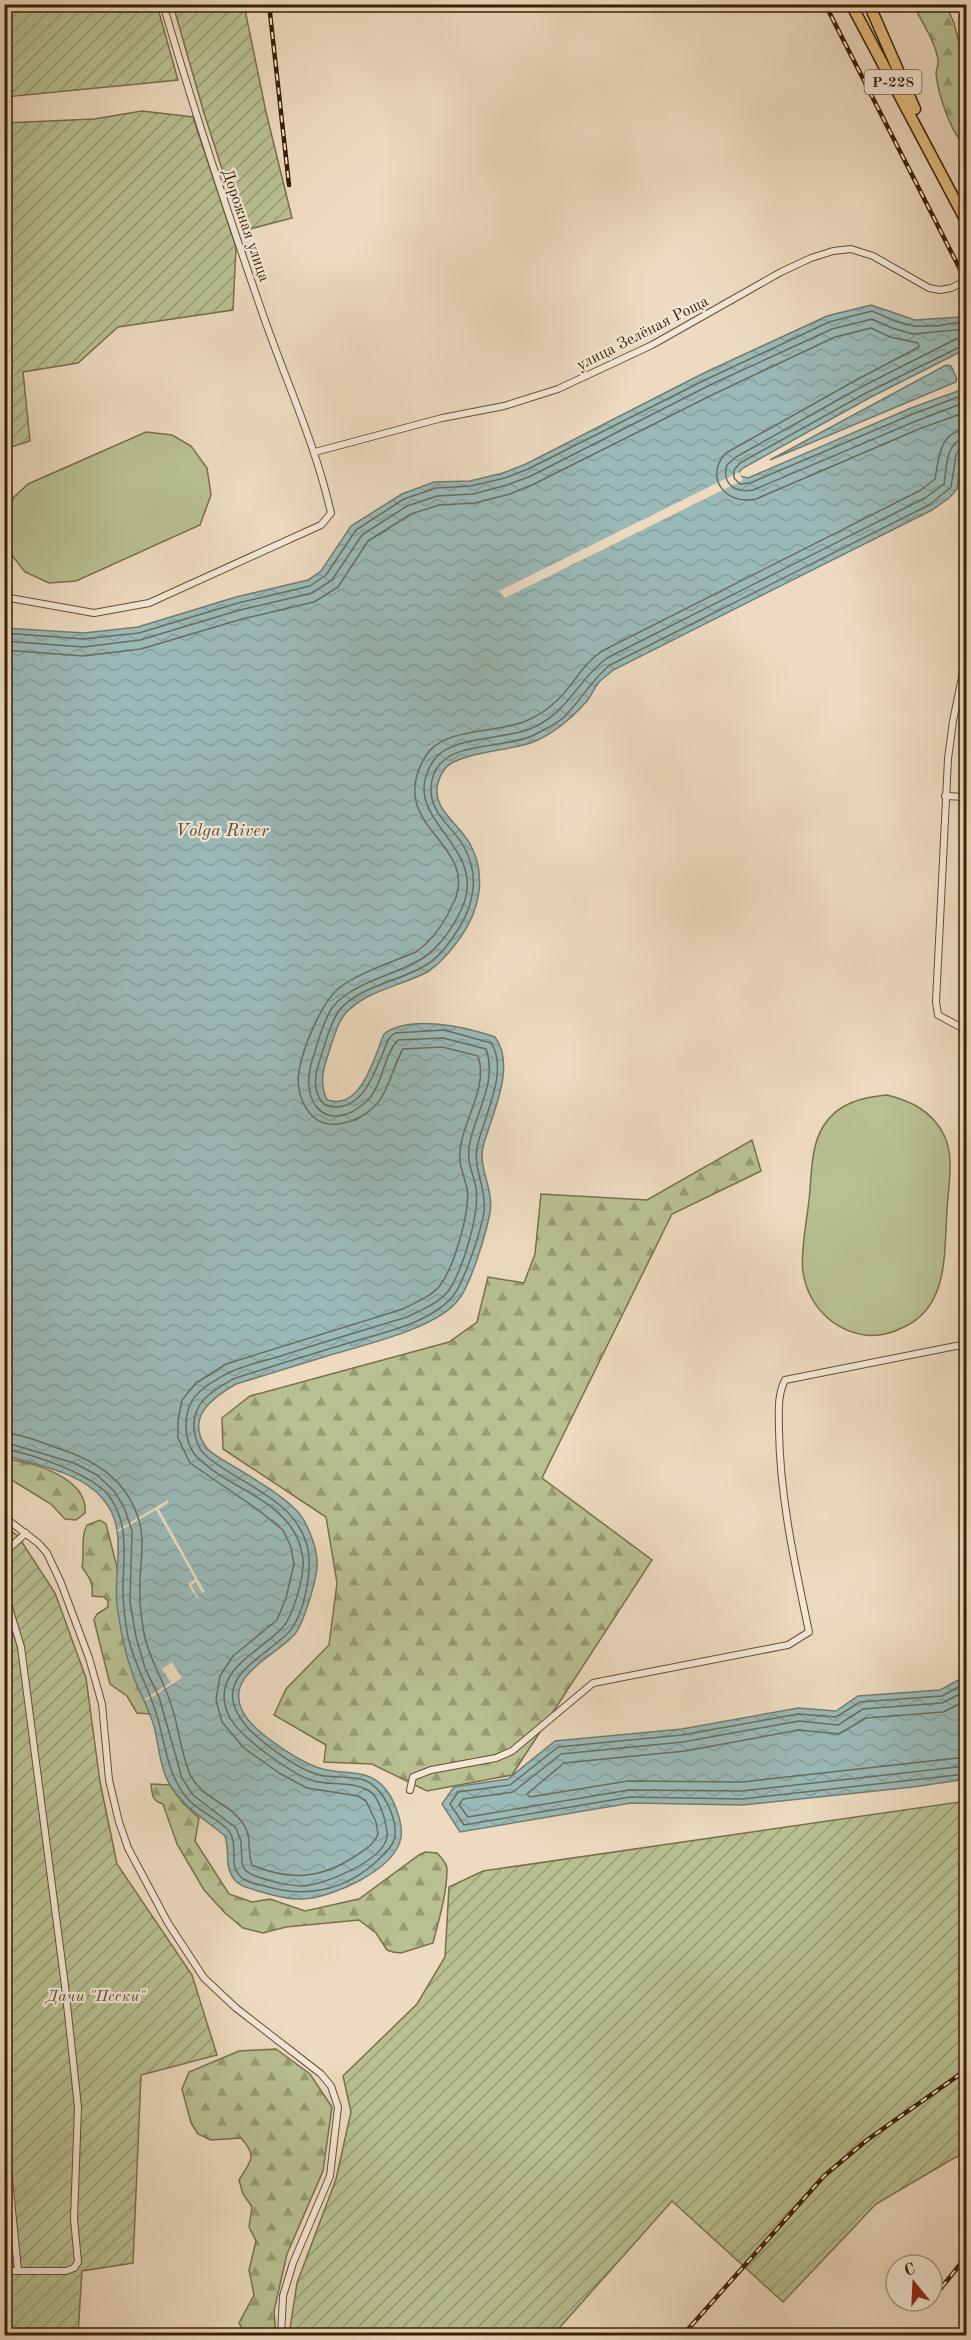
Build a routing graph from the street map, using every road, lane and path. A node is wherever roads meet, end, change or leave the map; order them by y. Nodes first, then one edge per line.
1 (163, 4) edge
2 (851, 4) edge
3 (869, 4) edge
4 (935, 159) junction
5 (966, 221) edge
6 (966, 281) edge
7 (315, 452) junction
8 (4, 597) edge
9 (966, 658) edge
10 (945, 796) junction
11 (966, 797) edge
12 (966, 1030) edge
13 (966, 1344) edge
14 (4, 1517) edge
15 (26, 1533) junction
16 (4, 1553) edge
17 (4, 1591) edge
18 (410, 1790) dead end
19 (4, 2130) edge
20 (18, 2270) junction
21 (4, 2271) edge
22 (280, 2336) edge

1 - 7 street, Дорожная улица
2 - 4 highway, Р-228
3 - 4 highway, Р-228
4 - 5 highway, Р-228
6 - 7 street, улица Зелёная Роща
7 - 8 street, Дорожная улица
9 - 10 street
10 - 11 street
10 - 12 street
13 - 18 street
14 - 15 street
15 - 16 street
15 - 22 street
17 - 20 street
19 - 20 street
20 - 21 street

